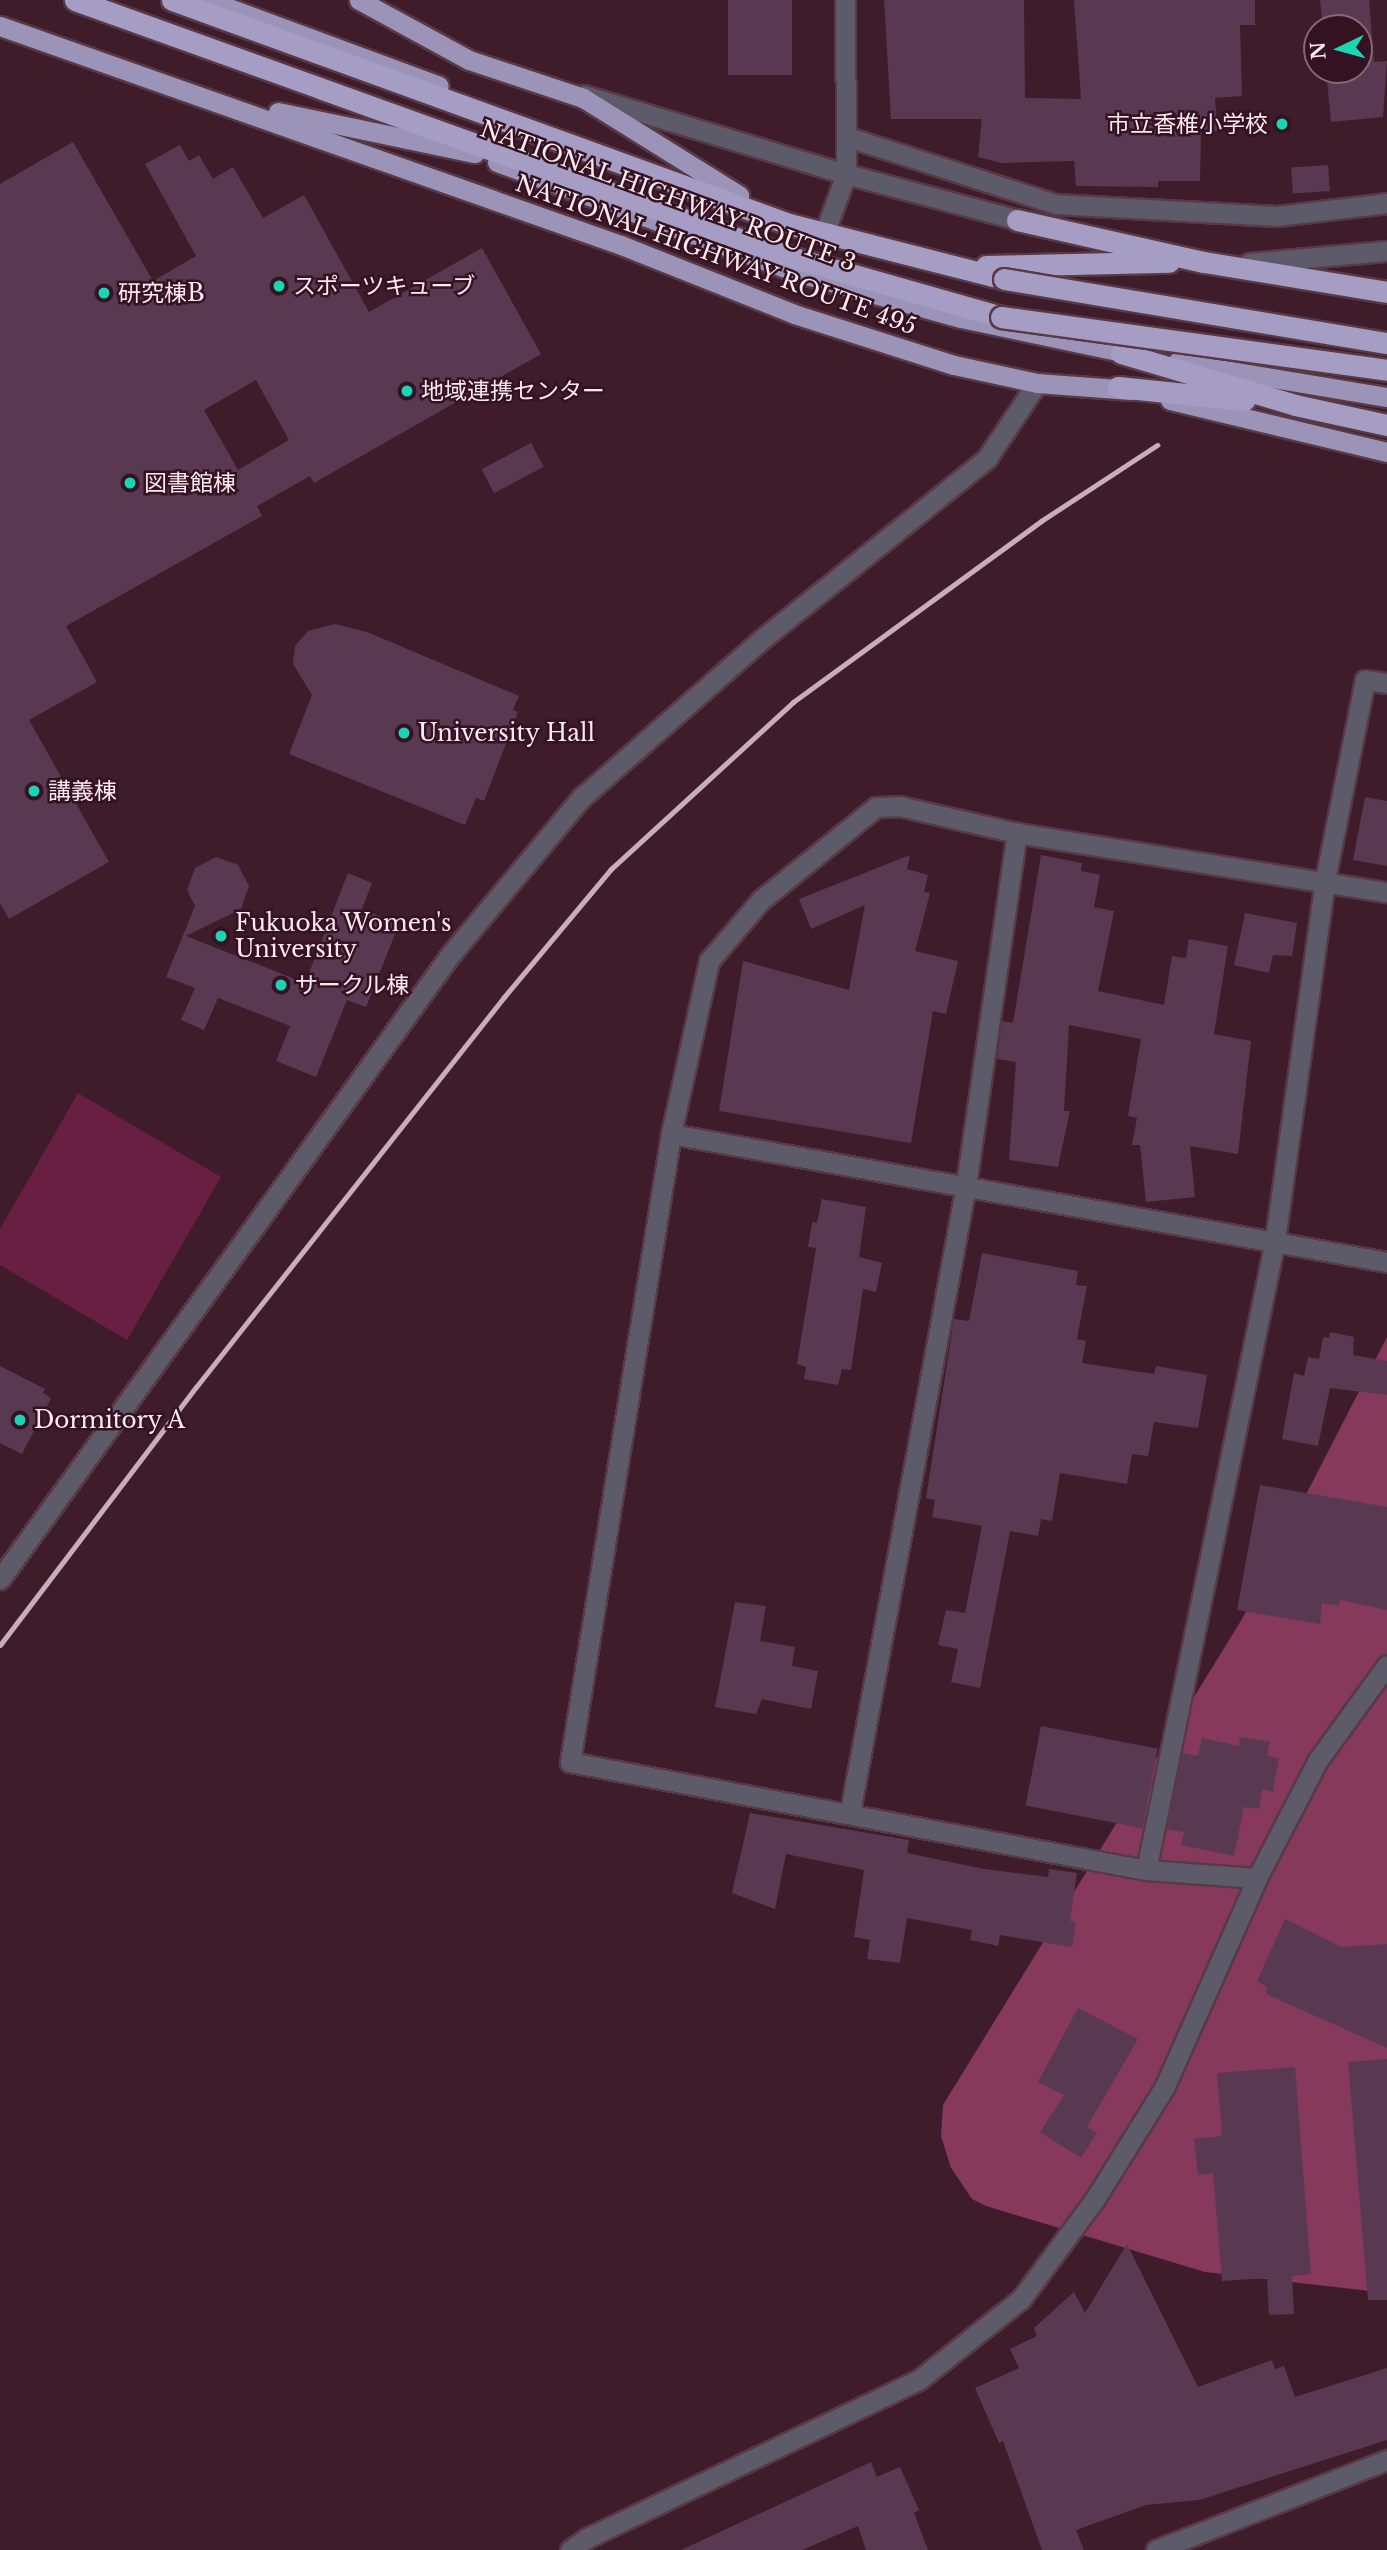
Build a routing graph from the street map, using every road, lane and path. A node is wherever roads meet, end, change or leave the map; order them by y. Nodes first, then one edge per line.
1 (75, 0) edge
2 (172, 0) edge
3 (207, 0) edge
4 (359, 0) edge
5 (845, 0) edge
6 (0, 26) edge
7 (470, 60) junction
8 (204, 96) junction
9 (848, 137) junction
10 (475, 153) junction
11 (846, 174) junction
12 (739, 195) junction
13 (1387, 202) edge
14 (1017, 220) junction
15 (827, 226) junction
16 (1387, 251) edge
17 (1204, 262) junction
18 (986, 266) junction
19 (1387, 292) edge
20 (1387, 336) edge
21 (1387, 344) edge
22 (1121, 353) junction
23 (1387, 370) edge
24 (1037, 383) junction
25 (1118, 387) junction
26 (1387, 397) edge
27 (1295, 405) junction
28 (1387, 425) edge
29 (1387, 452) edge
30 (1387, 683) edge
31 (1017, 833) junction
32 (1325, 880) junction
33 (1387, 892) edge
34 (671, 1134) junction
35 (966, 1185) junction
36 (1275, 1240) junction
37 (1387, 1262) edge
38 (0, 1579) edge
39 (1387, 1665) edge
40 (850, 1812) junction
41 (1146, 1870) junction
42 (1257, 1878) junction
43 (1387, 2460) edge
44 (570, 2550) edge
45 (1156, 2550) edge

1 - 10 highway, NATIONAL HIGHWAY ROUTE 3
1 - 23 highway, bridge
2 - 21 highway, bridge
3 - 12 highway, NATIONAL HIGHWAY ROUTE 3
4 - 7 highway
5 - 9 street
6 - 8 highway, NATIONAL HIGHWAY ROUTE 495
7 - 11 street
7 - 12 highway
8 - 10 highway, NATIONAL HIGHWAY ROUTE 495
8 - 24 highway, NATIONAL HIGHWAY ROUTE 495
9 - 11 street
9 - 13 street
10 - 22 highway, NATIONAL HIGHWAY ROUTE 3
11 - 14 street
11 - 15 street
12 - 15 highway, NATIONAL HIGHWAY ROUTE 3
14 - 16 street
14 - 17 highway
15 - 18 highway, NATIONAL HIGHWAY ROUTE 3
17 - 18 highway
17 - 19 highway
18 - 20 highway, NATIONAL HIGHWAY ROUTE 3
22 - 26 highway, NATIONAL HIGHWAY ROUTE 3
22 - 27 highway
24 - 25 highway, NATIONAL HIGHWAY ROUTE 495
24 - 38 street
25 - 27 highway
25 - 29 highway, NATIONAL HIGHWAY ROUTE 495
27 - 28 highway
30 - 32 street
31 - 32 street
31 - 34 street
31 - 35 street
32 - 33 street
32 - 36 street
34 - 35 street
34 - 40 street
35 - 36 street
35 - 40 street
36 - 37 street
36 - 41 street
39 - 42 street
40 - 41 street
41 - 42 street
42 - 44 street
43 - 45 street

